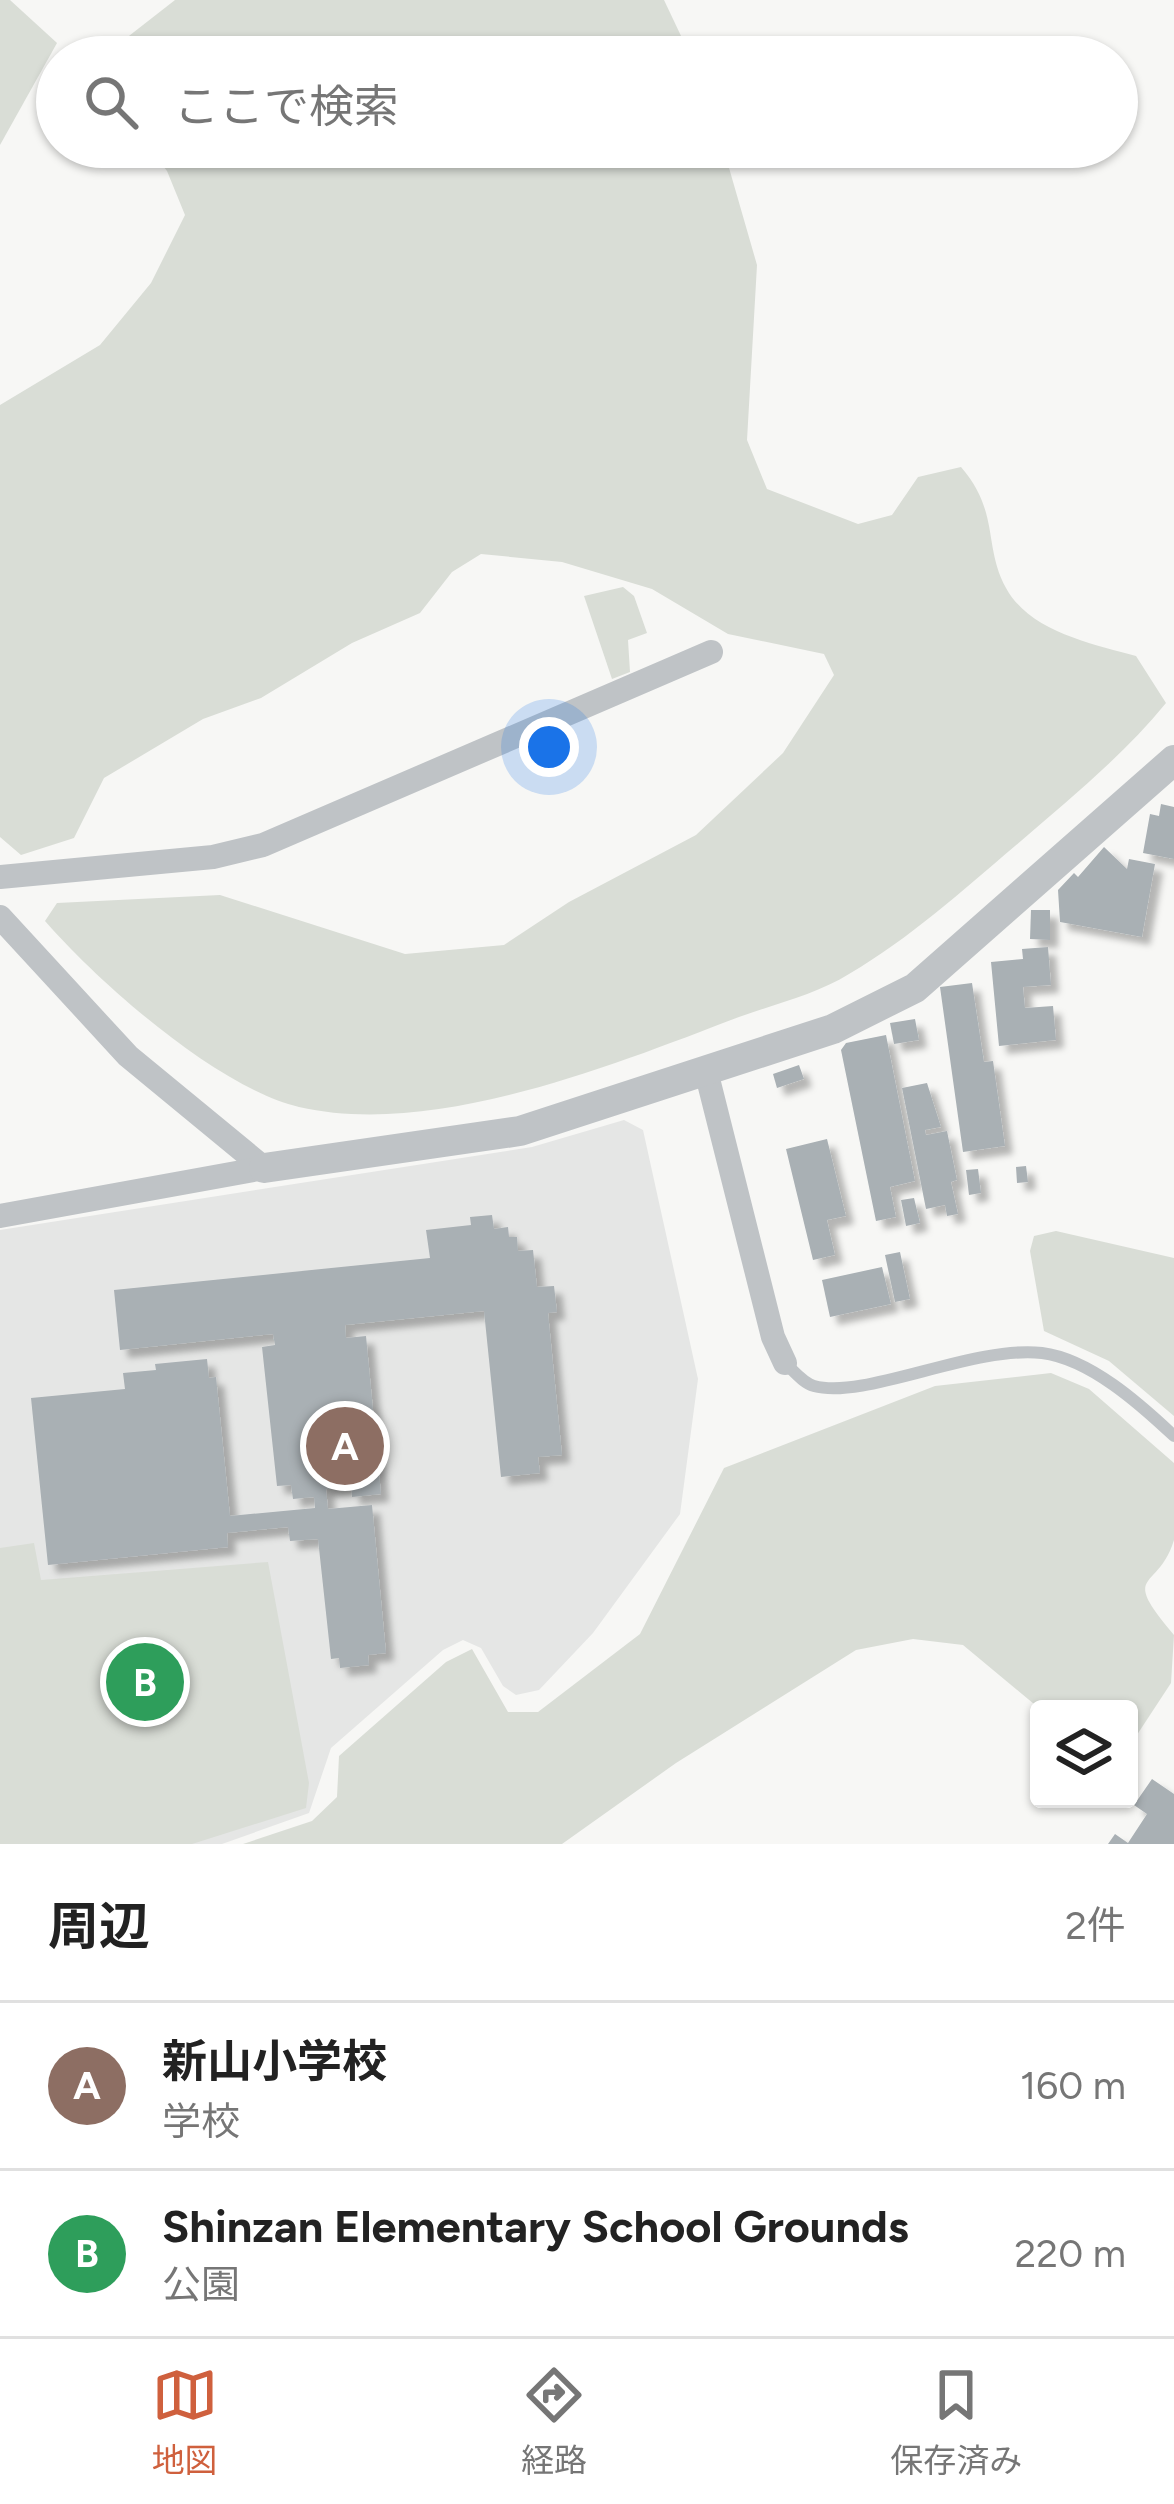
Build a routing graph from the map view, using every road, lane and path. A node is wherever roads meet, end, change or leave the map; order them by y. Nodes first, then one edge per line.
1 (711, 652) dead end
2 (1174, 760) edge
3 (0, 877) edge
4 (0, 916) edge
5 (706, 1071) junction
6 (264, 1168) junction
7 (0, 1216) edge
8 (785, 1364) joint
9 (1174, 1436) edge

1 - 3 street
2 - 5 street
4 - 6 street
5 - 6 street
5 - 8 street
6 - 7 street
8 - 9 lane

